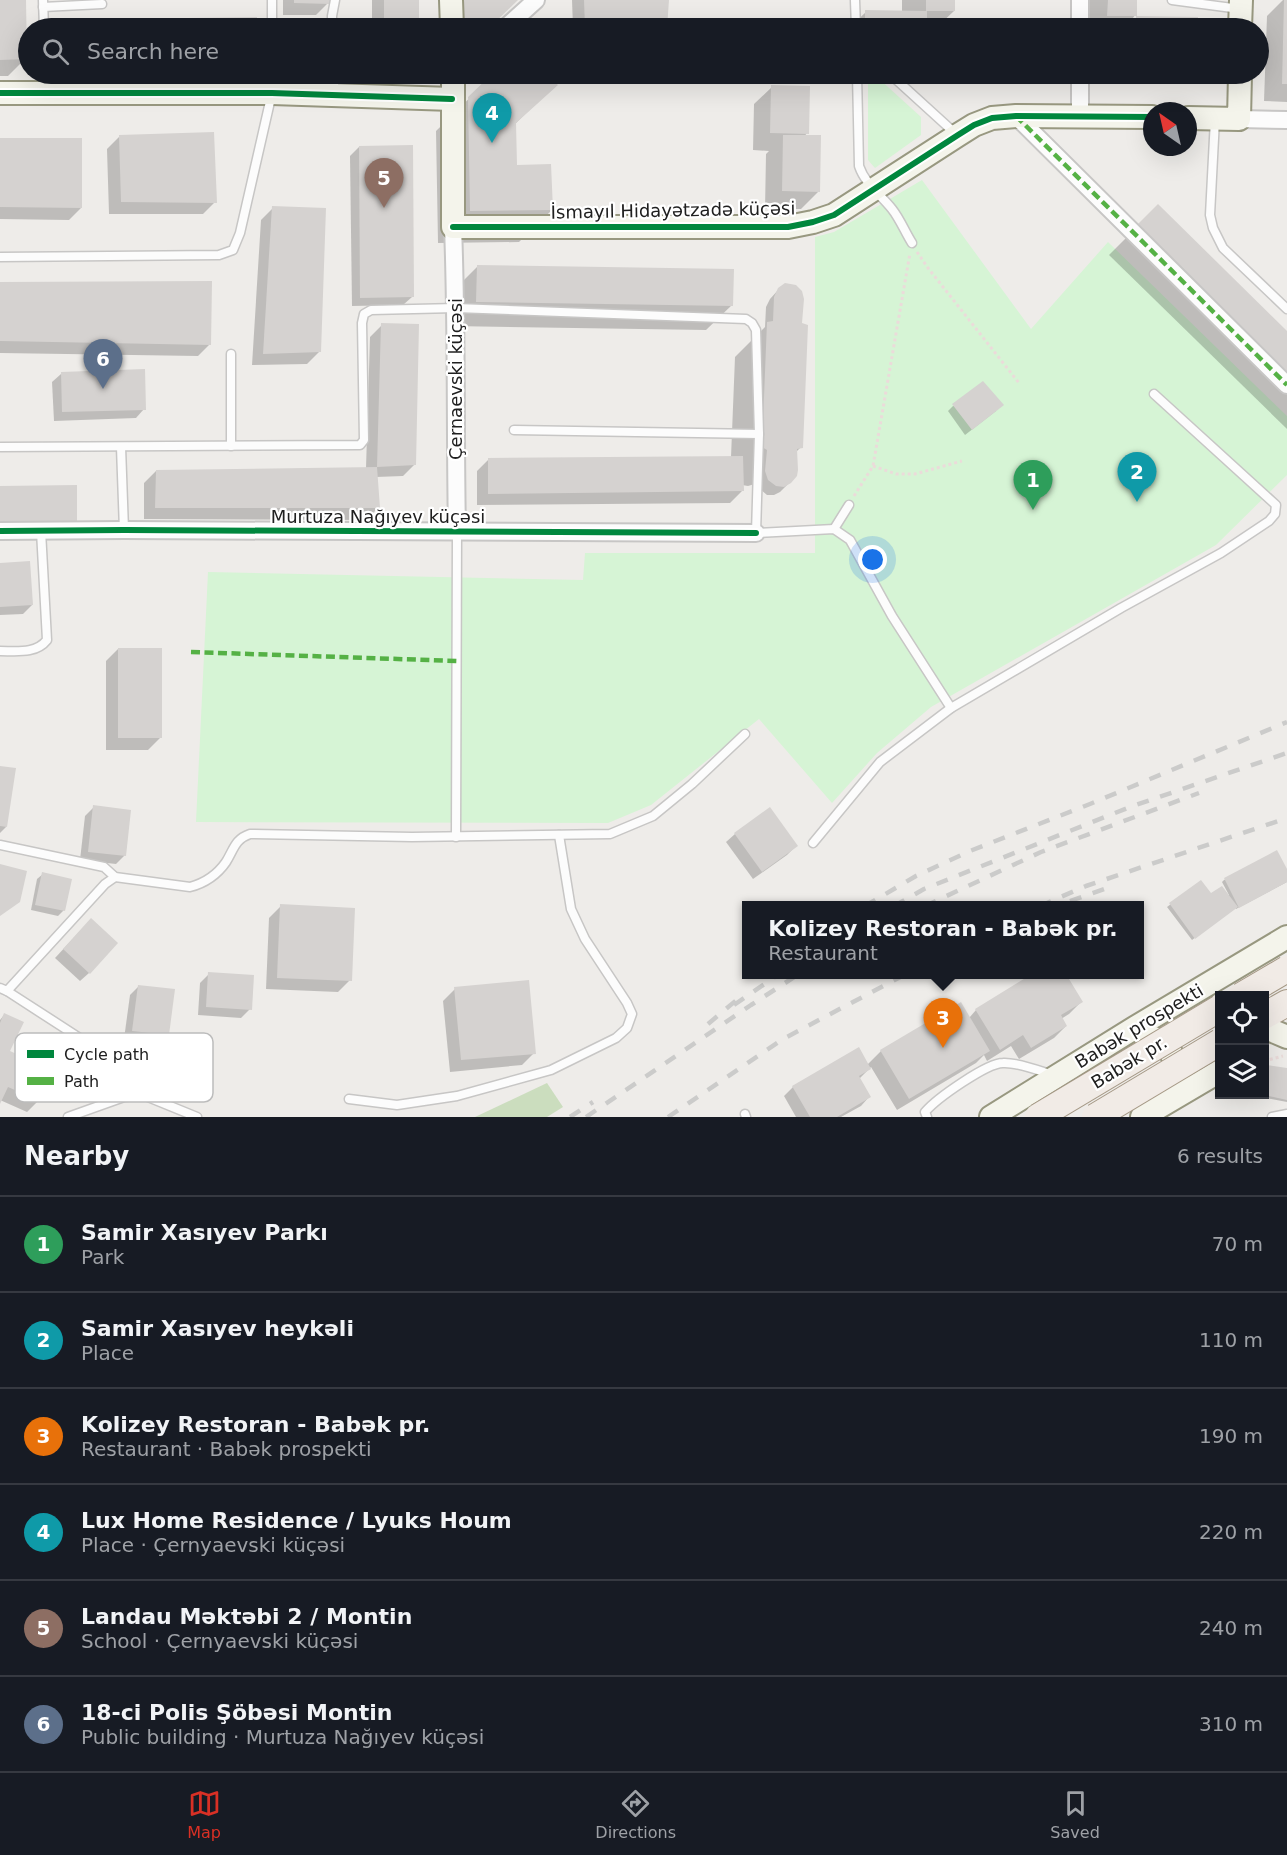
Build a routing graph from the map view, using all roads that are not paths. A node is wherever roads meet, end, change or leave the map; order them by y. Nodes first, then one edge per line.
1 (273, 0) edge
2 (335, 0) edge
3 (452, 0) edge
4 (536, 0) edge
5 (855, 0) edge
6 (1080, 0) edge
7 (1172, 0) edge
8 (43, 4) edge
9 (102, 4) dead end
10 (1241, 13) edge
11 (272, 18) edge
12 (332, 18) edge
13 (452, 18) edge
14 (516, 18) edge
15 (856, 18) edge
16 (1080, 18) edge
17 (46, 84) edge
18 (272, 84) edge
19 (303, 84) edge
20 (453, 84) edge
21 (857, 84) edge
22 (901, 84) edge
23 (1080, 84) edge
24 (1240, 84) edge
25 (334, 85) edge
26 (0, 93) edge
27 (452, 99) junction
28 (1016, 116) junction
29 (1080, 116) junction
30 (1143, 117) edge
31 (1197, 118) edge
32 (1215, 119) junction
33 (1239, 119) junction
34 (1287, 120) edge
35 (958, 135) junction
36 (874, 190) junction
37 (453, 226) junction
38 (912, 243) road end
39 (0, 257) edge
40 (456, 308) junction
41 (1287, 309) edge
42 (231, 354) dead end
43 (1287, 385) edge
44 (1154, 394) dead end
45 (514, 430) dead end
46 (759, 434) junction
47 (231, 446) junction
48 (0, 447) edge
49 (121, 447) junction
50 (849, 505) road end
51 (834, 529) junction
52 (124, 530) junction
53 (0, 531) edge
54 (41, 531) junction
55 (457, 532) junction
56 (756, 533) junction
57 (0, 651) edge
58 (951, 708) junction
59 (745, 734) dead end
60 (559, 835) junction
61 (456, 837) junction
62 (813, 843) dead end
63 (0, 845) edge
64 (115, 877) junction
65 (1287, 938) edge
66 (1260, 954) junction
67 (1287, 969) edge
68 (4, 989) edge
69 (1246, 991) edge
70 (1250, 991) edge
71 (1287, 1003) edge
72 (1215, 1011) edge
73 (1269, 1013) edge
74 (1269, 1027) edge
75 (72, 1033) edge
76 (1287, 1037) edge
77 (1111, 1043) junction
78 (1215, 1045) edge
79 (1269, 1046) edge
80 (1215, 1074) edge
81 (1057, 1076) junction
82 (349, 1099) dead end
83 (110, 1102) edge
84 (160, 1102) edge
85 (1150, 1112) edge
86 (1287, 1114) edge
87 (68, 1117) edge
88 (197, 1117) edge
89 (927, 1117) edge
90 (991, 1117) edge
91 (1038, 1117) edge
92 (1095, 1117) edge
93 (1272, 1117) edge

1 - 11 lane
2 - 12 lane
3 - 13 street
4 - 14 street
5 - 15 lane
6 - 16 street
7 - 10 lane
8 - 9 lane
17 - 26 street
18 - 39 lane
19 - 25 street
20 - 27 street
21 - 36 lane
22 - 35 lane
23 - 29 street
24 - 33 street
25 - 27 street
27 - 37 street
28 - 29 street, İsmayıl Hidayətzadə küçəsi
28 - 35 street, İsmayıl Hidayətzadə küçəsi
28 - 43 street
29 - 30 street, İsmayıl Hidayətzadə küçəsi
31 - 32 street
32 - 33 street
32 - 41 lane
33 - 34 street
35 - 36 street, İsmayıl Hidayətzadə küçəsi
36 - 37 street, İsmayıl Hidayətzadə küçəsi
36 - 38 lane
37 - 40 street, Çernaevski küçəsi
40 - 46 lane
40 - 47 lane
40 - 55 street, Çernaevski küçəsi
42 - 47 lane
44 - 58 lane
45 - 46 lane
46 - 56 lane
47 - 49 lane
48 - 49 lane
49 - 52 lane
50 - 51 lane
51 - 56 lane
51 - 58 lane
52 - 54 street, Murtuza Nağıyev küçəsi
52 - 55 street, Murtuza Nağıyev küçəsi
53 - 54 street, Murtuza Nağıyev küçəsi
54 - 57 lane
55 - 56 street, Murtuza Nağıyev küçəsi
55 - 61 lane
58 - 62 lane
59 - 60 lane
60 - 61 lane
60 - 82 lane
61 - 64 lane
63 - 64 lane
64 - 68 lane
65 - 66 street, Babək prospekti
66 - 69 street
66 - 77 street, Babək prospekti
67 - 70 main road, bridge
68 - 75 lane
71 - 73 main road
72 - 91 main road, Babək pr., bridge
74 - 76 street
76 - 79 street
77 - 81 street, Babək prospekti
77 - 85 street
78 - 92 main road, Babək pr., bridge
80 - 85 street
81 - 89 lane
81 - 90 street, Babək prospekti
83 - 87 lane
84 - 88 lane
86 - 93 lane

